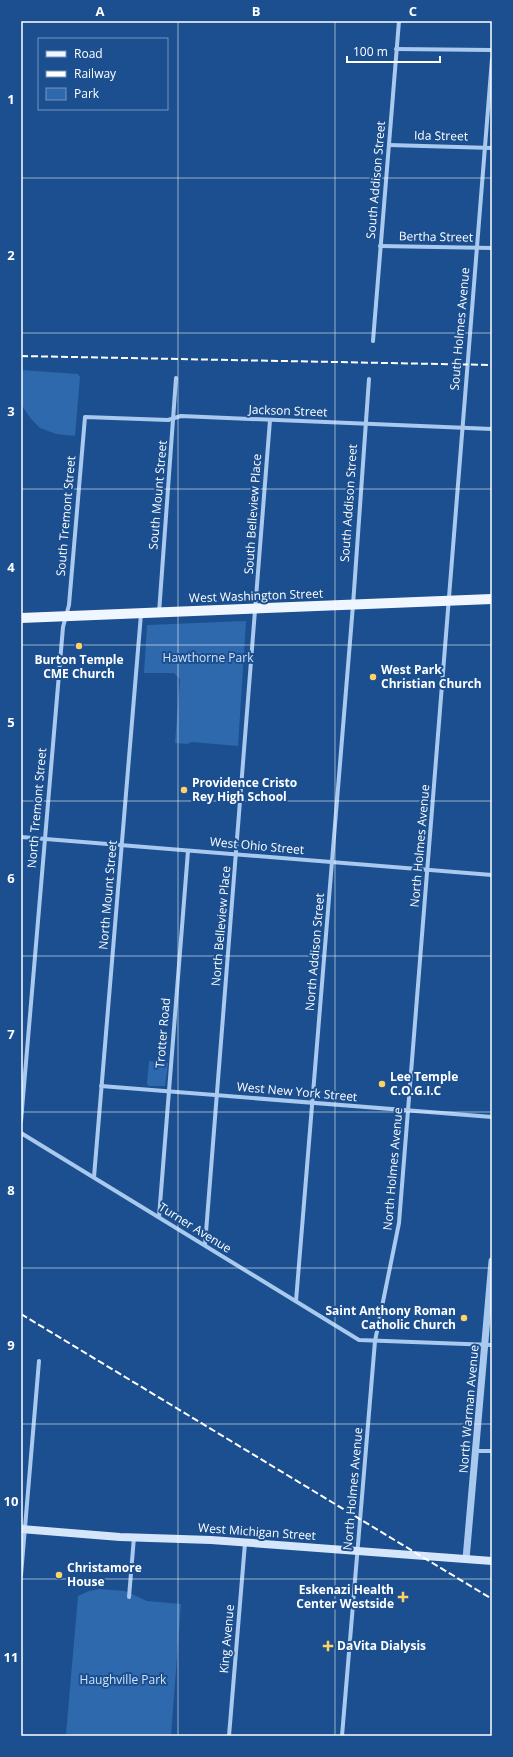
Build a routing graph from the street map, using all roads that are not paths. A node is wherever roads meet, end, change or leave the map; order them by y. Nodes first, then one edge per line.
1 (399, 21) edge
2 (396, 48) junction
3 (492, 50) edge
4 (492, 59) edge
5 (389, 145) junction
6 (485, 148) junction
7 (492, 148) edge
8 (380, 246) junction
9 (477, 248) junction
10 (492, 248) edge
11 (373, 341) dead end
12 (176, 378) dead end
13 (369, 379) dead end
14 (85, 417) joint
15 (174, 418) junction
16 (270, 420) junction
17 (365, 424) junction
18 (462, 427) junction
19 (492, 429) edge
20 (492, 599) edge
21 (449, 601) junction
22 (353, 605) junction
23 (256, 609) junction
24 (158, 613) junction
25 (141, 614) junction
26 (66, 616) junction
27 (21, 618) edge
28 (21, 837) edge
29 (45, 839) junction
30 (122, 845) junction
31 (188, 851) junction
32 (236, 855) junction
33 (332, 862) junction
34 (428, 870) junction
35 (492, 875) edge
36 (101, 1086) junction
37 (169, 1092) junction
38 (217, 1095) junction
39 (312, 1103) junction
40 (408, 1110) junction
41 (492, 1117) edge
42 (21, 1121) edge
43 (21, 1133) edge
44 (94, 1177) junction
45 (159, 1217) junction
46 (205, 1245) junction
47 (492, 1261) edge
48 (296, 1301) junction
49 (375, 1341) junction
50 (489, 1345) edge
51 (39, 1361) dead end
52 (476, 1451) junction
53 (492, 1451) edge
54 (23, 1529) edge
55 (134, 1538) junction
56 (245, 1543) junction
57 (358, 1551) junction
58 (466, 1559) junction
59 (492, 1561) edge
60 (21, 1575) edge
61 (129, 1597) dead end
62 (229, 1736) edge
63 (342, 1736) edge

1 - 2 street, South Addison Street
2 - 3 street
2 - 5 street, South Addison Street
4 - 6 street, South Holmes Avenue
5 - 6 street, Ida Street
5 - 8 street, South Addison Street
6 - 7 street, Ida Street
6 - 9 street, South Holmes Avenue
8 - 9 street, Bertha Street
8 - 11 street, South Addison Street
9 - 10 street, Bertha Street
9 - 18 street, South Holmes Avenue
12 - 15 street, South Mount Street
13 - 17 street, South Addison Street
14 - 15 street, Jackson Street
14 - 26 street, South Tremont Street
15 - 16 street, Jackson Street
15 - 24 street, South Mount Street
16 - 17 street, Jackson Street
16 - 23 street, South Belleview Place
17 - 18 street, Jackson Street
17 - 22 street, South Addison Street
18 - 19 street, Jackson Street
18 - 21 street, South Holmes Avenue
20 - 21 main road, West Washington Street
21 - 22 main road, West Washington Street
21 - 34 street, North Holmes Avenue
22 - 23 main road, West Washington Street
22 - 33 street, North Addison Street
23 - 24 main road, West Washington Street
23 - 32 street, North Belleview Place
24 - 25 main road, West Washington Street
25 - 26 main road, West Washington Street
25 - 30 street, North Mount Street
26 - 27 main road, West Washington Street
26 - 29 street, North Tremont Street
28 - 29 street, West Ohio Street
29 - 30 street, West Ohio Street
29 - 42 street, North Tremont Street
30 - 31 street, West Ohio Street
30 - 36 street, North Mount Street
31 - 32 street, West Ohio Street
31 - 37 street, Trotter Road
32 - 33 street, West Ohio Street
32 - 38 street, North Belleview Place
33 - 34 street, West Ohio Street
33 - 39 street, North Addison Street
34 - 35 street, West Ohio Street
34 - 40 street, North Holmes Avenue
36 - 37 street, West New York Street
36 - 44 street, North Mount Street
37 - 38 street, West New York Street
37 - 45 street, Trotter Road
38 - 39 street, West New York Street
38 - 46 street, North Belleview Place
39 - 40 street, West New York Street
39 - 48 street, North Addison Street
40 - 41 street, West New York Street
40 - 49 street, North Holmes Avenue
43 - 44 street, Turner Avenue
44 - 45 street, Turner Avenue
45 - 46 street, Turner Avenue
46 - 48 street, Turner Avenue
47 - 50 street, North Warman Avenue
48 - 49 street, Turner Avenue
49 - 50 street
49 - 57 street, North Holmes Avenue
50 - 52 street, North Warman Avenue
51 - 54 street
52 - 53 street
52 - 58 street, North Warman Avenue
54 - 55 main road, West Michigan Street
54 - 60 street
55 - 56 main road, West Michigan Street
55 - 61 street
56 - 57 main road, West Michigan Street
56 - 62 street, King Avenue
57 - 58 main road, West Michigan Street
57 - 63 street, North Holmes Avenue
58 - 59 main road, West Michigan Street

